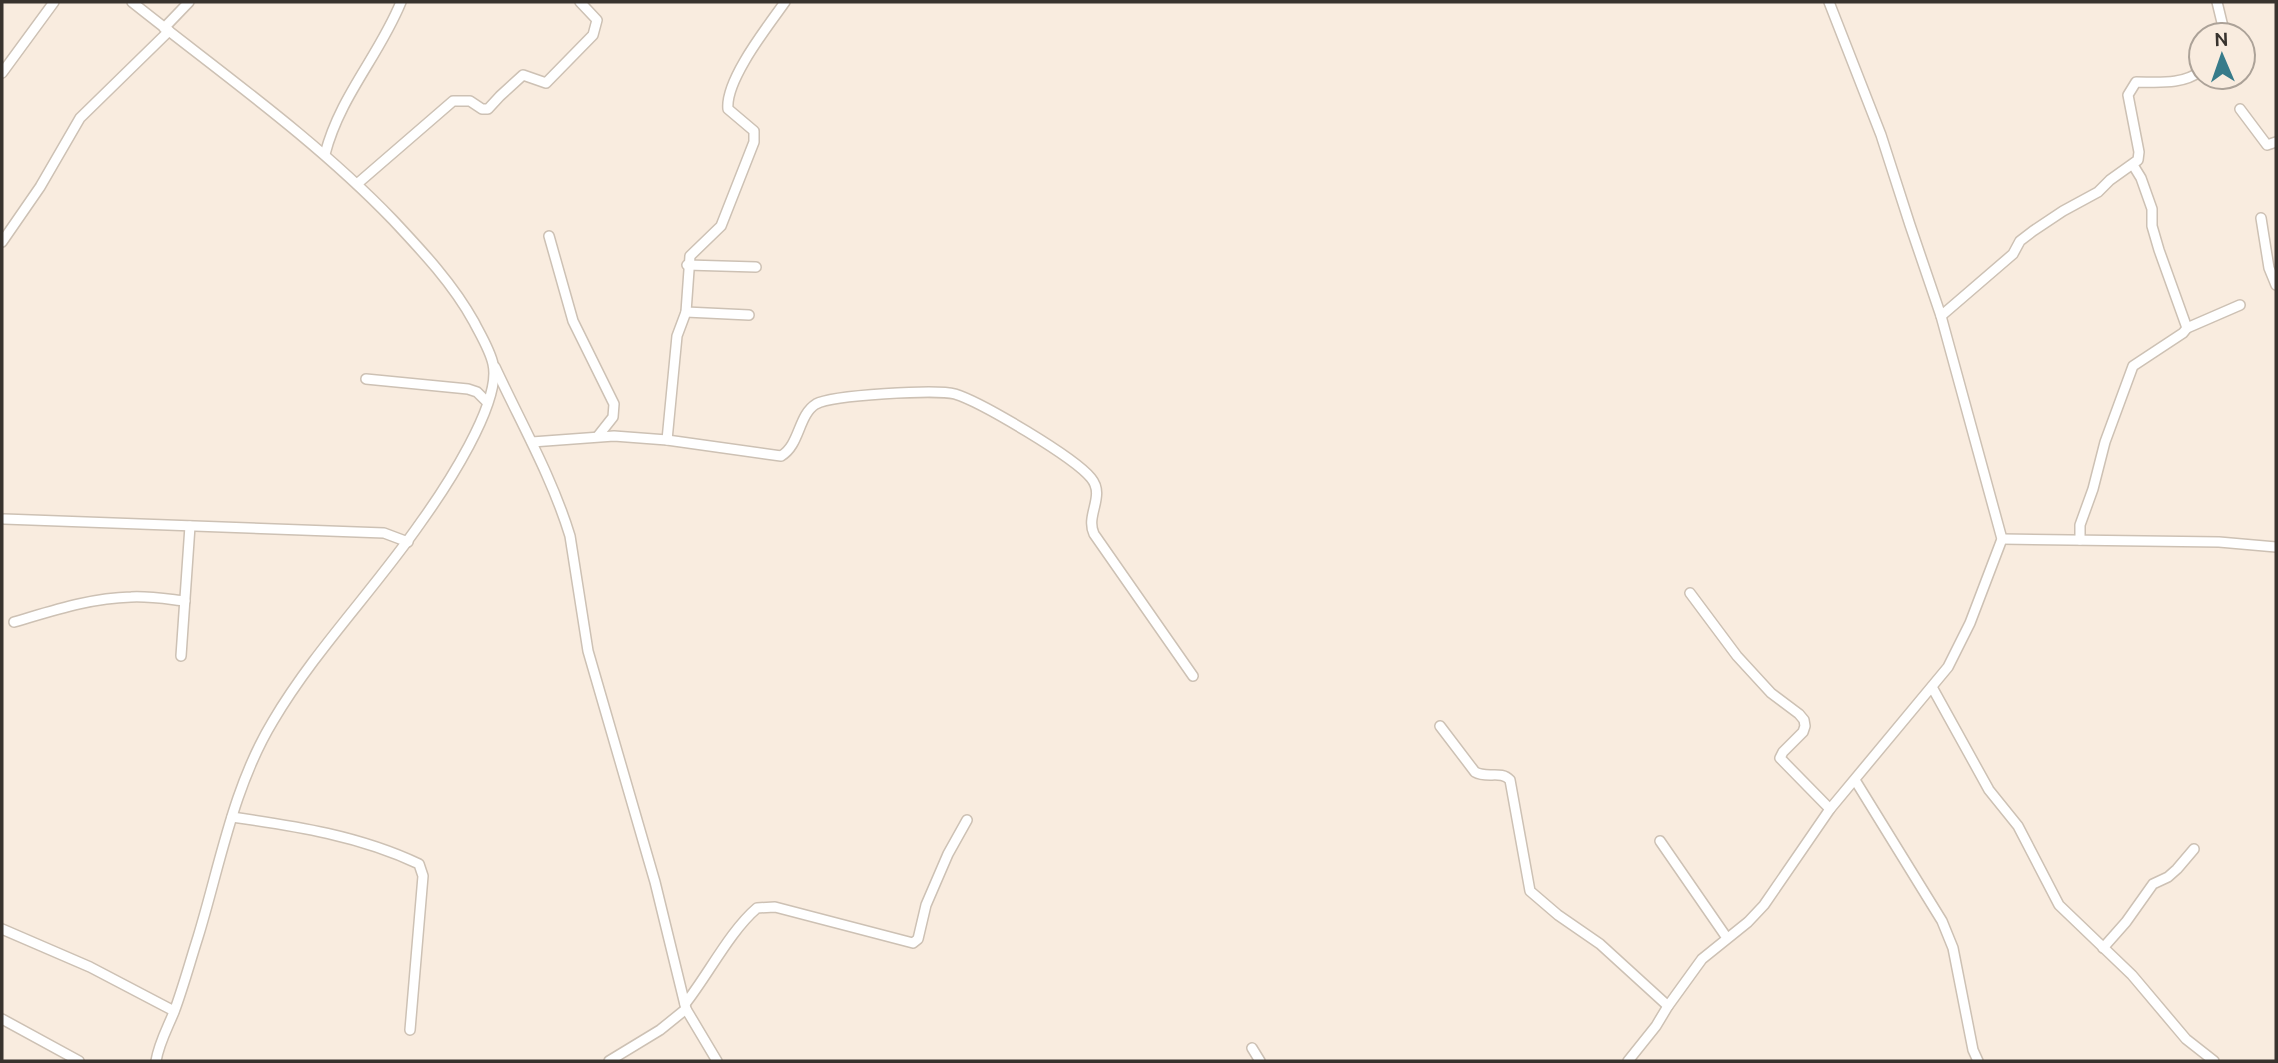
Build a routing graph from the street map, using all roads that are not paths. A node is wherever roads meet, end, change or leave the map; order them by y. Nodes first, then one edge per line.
1 (54, 2) edge
2 (132, 2) edge
3 (189, 2) edge
4 (401, 2) edge
5 (580, 2) edge
6 (785, 2) edge
7 (1829, 2) edge
8 (2217, 2) edge
9 (2222, 21) edge
10 (167, 29) junction
11 (2, 73) edge
12 (2187, 79) edge
13 (2240, 109) dead end
14 (2276, 142) edge
15 (325, 154) junction
16 (2133, 165) junction
17 (357, 184) junction
18 (2261, 218) dead end
19 (549, 236) dead end
20 (2, 242) edge
21 (687, 265) junction
22 (756, 267) dead end
23 (2276, 285) edge
24 (2239, 305) dead end
25 (686, 312) junction
26 (749, 315) dead end
27 (1941, 316) junction
28 (2187, 328) junction
29 (494, 365) junction
30 (366, 379) dead end
31 (487, 402) junction
32 (598, 436) junction
33 (667, 440) junction
34 (532, 442) junction
35 (4, 519) dead end
36 (190, 526) junction
37 (2002, 538) junction
38 (2080, 540) junction
39 (408, 542) junction
40 (2276, 547) edge
41 (1690, 593) dead end
42 (185, 601) junction
43 (14, 622) dead end
44 (181, 656) dead end
45 (1193, 676) dead end
46 (1931, 687) junction
47 (1440, 726) dead end
48 (1855, 780) junction
49 (1830, 809) junction
50 (232, 817) junction
51 (967, 820) dead end
52 (1660, 841) dead end
53 (2194, 849) dead end
54 (2, 929) edge
55 (1727, 938) junction
56 (2103, 948) junction
57 (1668, 1006) junction
58 (686, 1007) junction
59 (174, 1011) junction
60 (2, 1019) edge
61 (410, 1030) dead end
62 (1252, 1048) dead end
63 (79, 1061) edge
64 (156, 1061) edge
65 (609, 1061) edge
66 (717, 1061) edge
67 (1260, 1061) edge
68 (1628, 1061) edge
69 (1979, 1061) edge
70 (2214, 1061) edge

1 - 11 street
2 - 10 street
3 - 10 street
4 - 15 street
5 - 17 street
6 - 21 street
7 - 27 street
8 - 9 street
10 - 15 street
10 - 20 street
12 - 16 street
13 - 14 street
15 - 17 street
16 - 27 street
16 - 28 street
17 - 29 street
18 - 23 street
19 - 32 street
21 - 22 street
21 - 25 street
24 - 28 street
25 - 26 street
25 - 33 street
27 - 37 street
28 - 38 street
29 - 31 street
29 - 34 street
30 - 31 street
31 - 39 street
32 - 33 street
32 - 34 street
33 - 45 street
34 - 58 street
35 - 36 street
36 - 39 street
36 - 42 street
37 - 38 street
37 - 46 street
38 - 40 street
39 - 50 street
41 - 49 street
42 - 43 street
42 - 44 street
46 - 48 street
46 - 56 street
47 - 57 street
48 - 49 street
48 - 69 street
49 - 55 street
50 - 59 street
50 - 61 street
51 - 58 street
52 - 55 street
53 - 56 street
54 - 59 street
55 - 57 street
56 - 70 street
57 - 68 street
58 - 65 street
58 - 66 street
59 - 64 street
60 - 63 street
62 - 67 street

